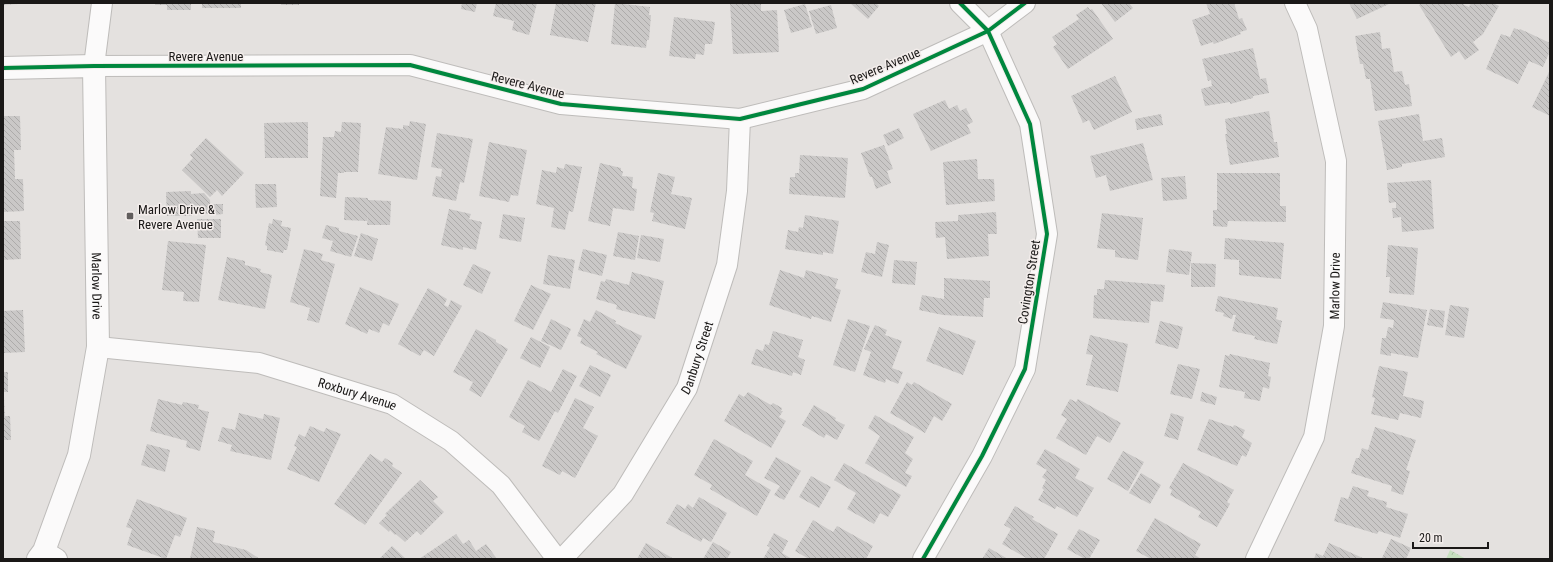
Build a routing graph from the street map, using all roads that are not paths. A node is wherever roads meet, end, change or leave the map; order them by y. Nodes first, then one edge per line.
1 (102, 3) edge
2 (960, 3) edge
3 (1025, 3) edge
4 (1295, 3) edge
5 (988, 31) junction
6 (94, 66) junction
7 (3, 68) edge
8 (740, 119) junction
9 (98, 347) junction
10 (46, 556) edge
11 (558, 559) edge
12 (562, 559) edge
13 (923, 559) edge
14 (1256, 559) edge

1 - 6 street, Marlow Drive
2 - 5 street, Covington Street
3 - 5 street, Revere Avenue
4 - 14 street, Marlow Drive
5 - 8 street, Revere Avenue
5 - 13 street, Covington Street
6 - 7 street, Revere Avenue
6 - 8 street, Revere Avenue
6 - 9 street, Marlow Drive
8 - 12 street, Danbury Street
9 - 10 street, Marlow Drive
9 - 11 street, Roxbury Avenue

